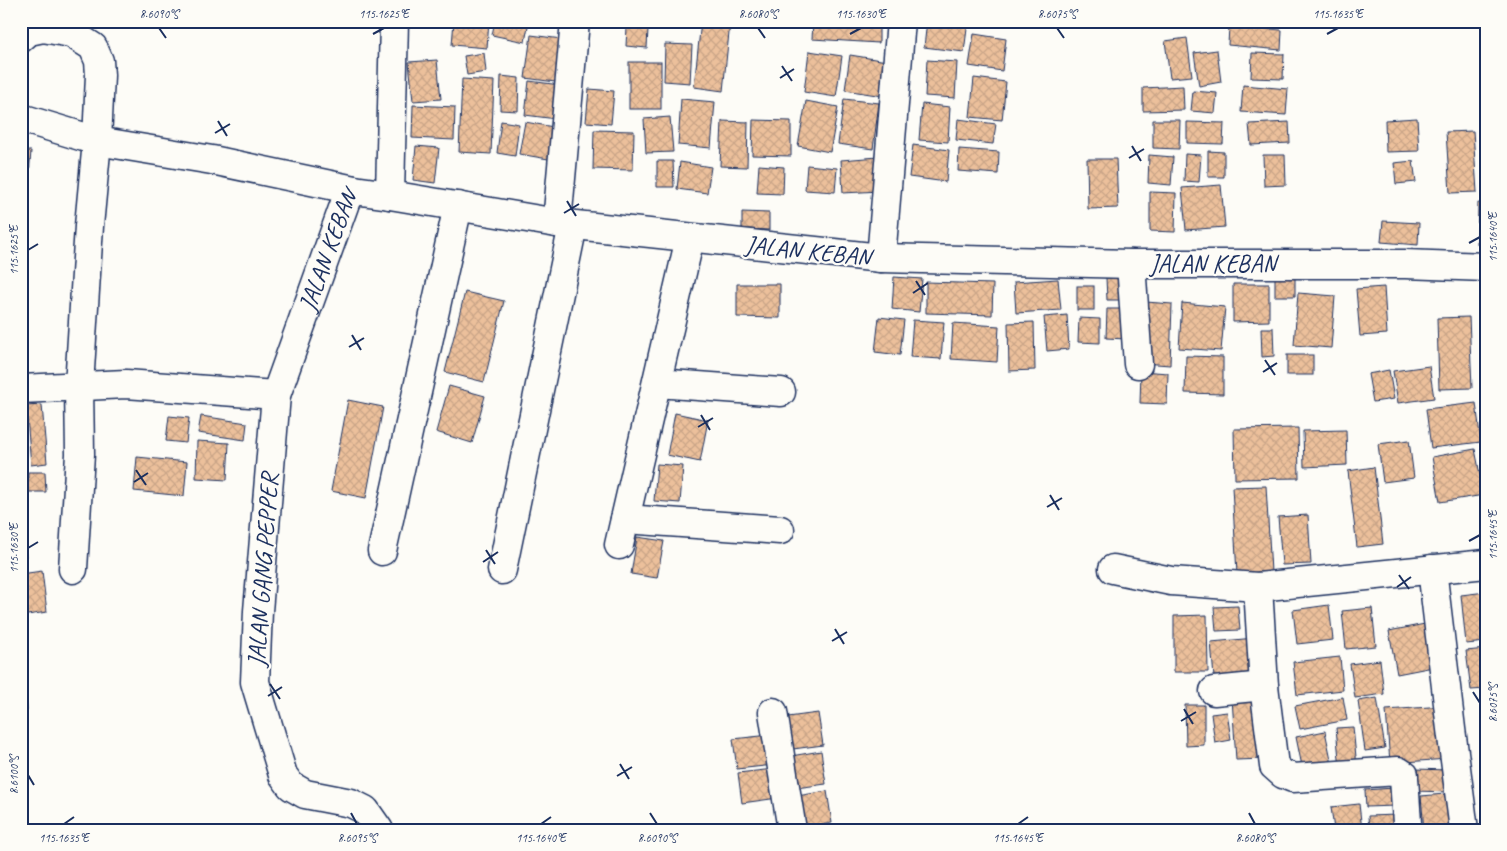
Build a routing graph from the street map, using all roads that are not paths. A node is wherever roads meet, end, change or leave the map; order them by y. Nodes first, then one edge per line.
1 (394, 21) edge
2 (575, 21) edge
3 (901, 21) edge
4 (21, 38) edge
5 (21, 118) edge
6 (97, 141) junction
7 (354, 190) junction
8 (390, 195) junction
9 (458, 206) junction
10 (565, 224) junction
11 (690, 238) junction
12 (881, 258) junction
13 (1131, 264) junction
14 (1486, 267) edge
15 (1138, 364) dead end
16 (657, 383) junction
17 (79, 386) junction
18 (21, 389) edge
19 (781, 392) dead end
20 (276, 395) junction
21 (780, 530) dead end
22 (382, 551) dead end
23 (1486, 564) edge
24 (73, 569) dead end
25 (1113, 569) dead end
26 (1432, 569) junction
27 (502, 570) dead end
28 (1258, 587) junction
29 (1264, 686) junction
30 (1214, 691) dead end
31 (773, 712) dead end
32 (1407, 823) dead end
33 (379, 830) edge
34 (792, 830) edge
35 (1464, 830) edge

1 - 8 street
2 - 10 street
3 - 12 street
4 - 6 street
5 - 6 street
6 - 7 street
6 - 17 street
7 - 8 street, JALAN KEBAN
7 - 20 street, JALAN KEBAN
8 - 9 street, JALAN KEBAN
9 - 10 street, JALAN KEBAN
9 - 22 street
10 - 11 street, JALAN KEBAN
10 - 27 street
11 - 12 street, JALAN KEBAN
11 - 16 street
12 - 13 street, JALAN KEBAN
13 - 14 street, JALAN KEBAN
13 - 15 street
16 - 19 street
16 - 21 street
17 - 18 street
17 - 20 street
17 - 24 street
20 - 33 street, JALAN GANG PEPPER
23 - 26 street
25 - 28 street
26 - 28 street
26 - 35 street
28 - 29 street
29 - 30 street
29 - 32 street
31 - 34 street

